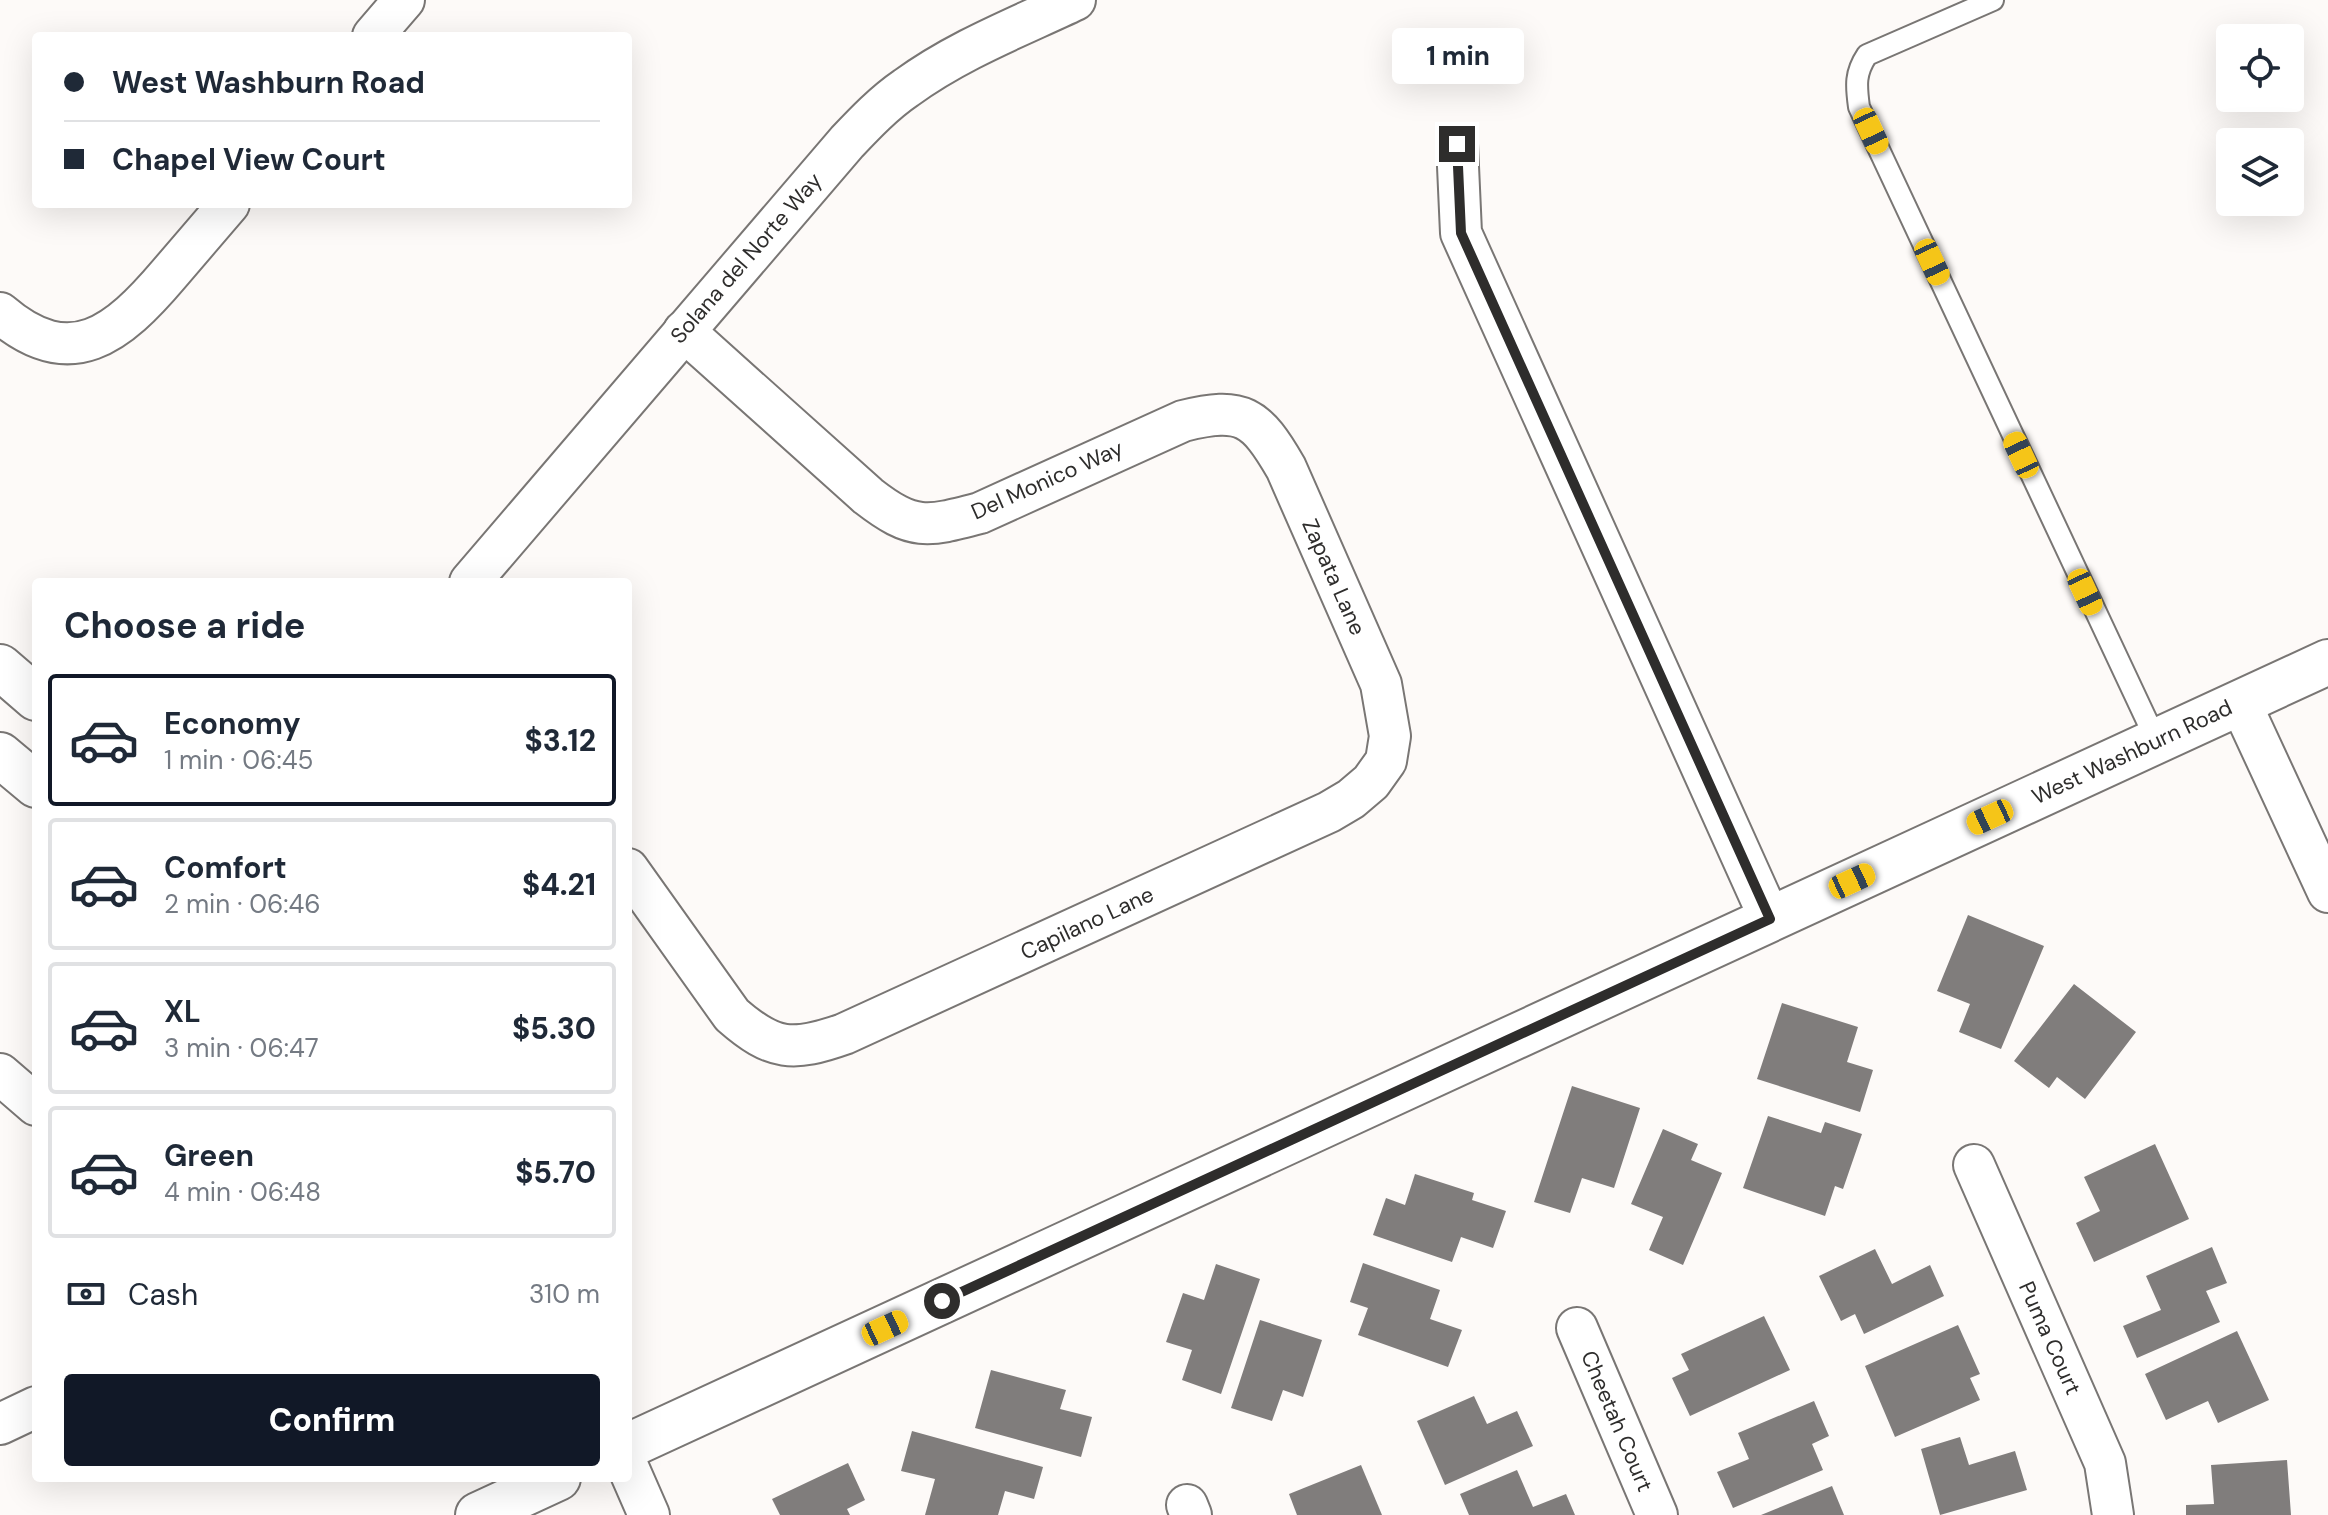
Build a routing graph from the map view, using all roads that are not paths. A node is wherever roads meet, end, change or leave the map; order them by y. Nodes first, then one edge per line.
1 (404, 0) edge
2 (1075, 0) edge
3 (1993, 0) edge
4 (376, 32) edge
5 (1457, 144) dead end
6 (225, 208) edge
7 (0, 313) edge
8 (684, 331) junction
9 (1236, 414) joint
10 (473, 578) edge
11 (2328, 662) edge
12 (0, 667) edge
13 (32, 695) edge
14 (2240, 702) junction
15 (2156, 740) junction
16 (0, 755) edge
17 (1386, 761) joint
18 (32, 782) edge
19 (632, 874) edge
20 (2328, 892) edge
21 (1770, 919) junction
22 (0, 1074) edge
23 (32, 1091) edge
24 (1974, 1165) dead end
25 (1577, 1328) dead end
26 (32, 1409) edge
27 (0, 1424) edge
28 (632, 1444) edge
29 (632, 1476) edge
30 (549, 1482) edge
31 (478, 1515) edge
32 (649, 1515) edge
33 (1657, 1515) edge
34 (2113, 1515) edge

1 - 4 street
2 - 8 street, Solana del Norte Way
3 - 15 lane
5 - 21 street
6 - 7 street
8 - 9 street, Del Monico Way
8 - 10 street, Solana del Norte Way
9 - 17 street, Zapata Lane
11 - 14 street, West Washburn Road
12 - 13 street
14 - 15 street, West Washburn Road
14 - 20 street
15 - 21 street, West Washburn Road
16 - 18 street
17 - 19 street, Capilano Lane
21 - 28 street, West Washburn Road
22 - 23 street
24 - 34 street, Puma Court
25 - 33 street, Cheetah Court
26 - 27 street
29 - 32 street
30 - 31 street

